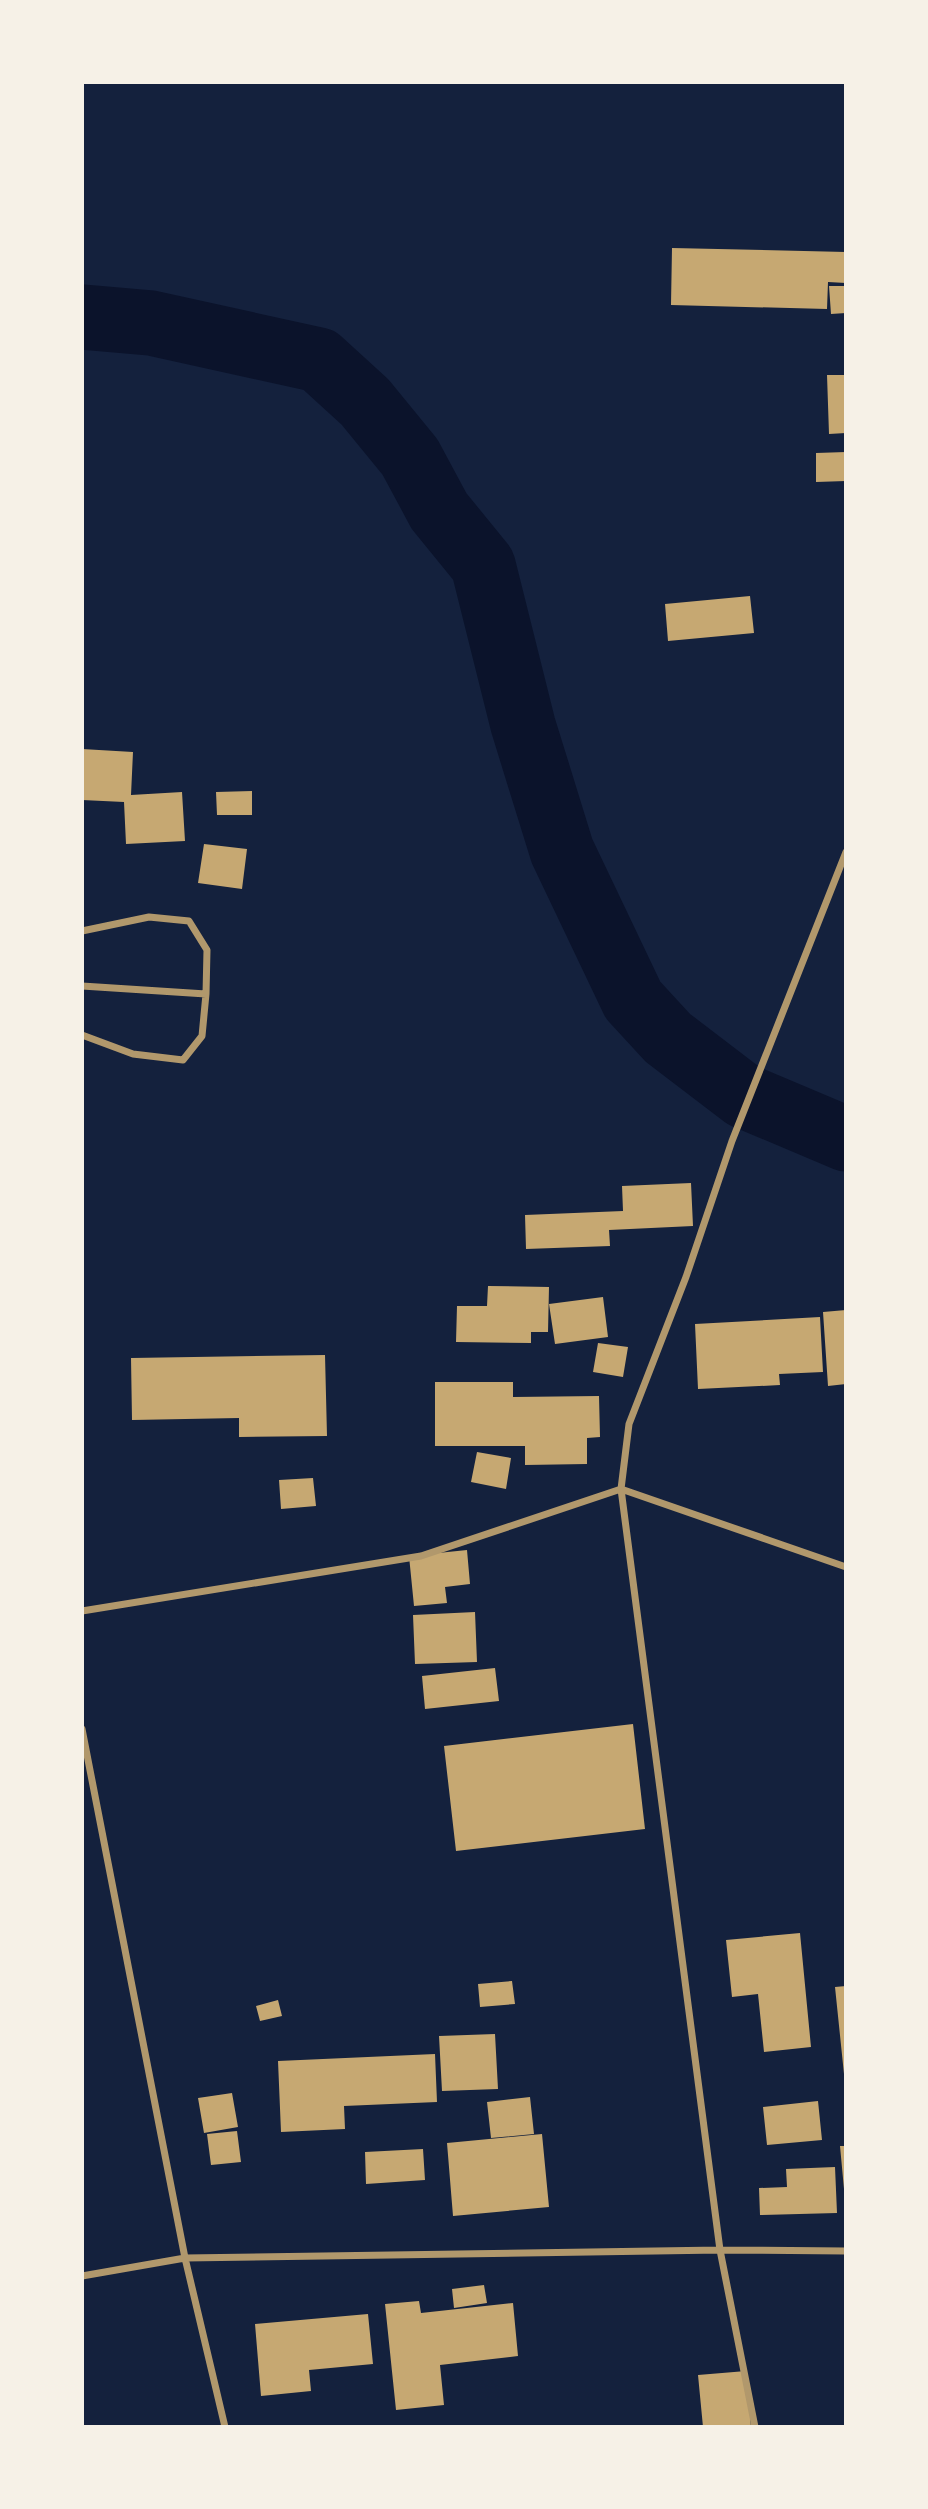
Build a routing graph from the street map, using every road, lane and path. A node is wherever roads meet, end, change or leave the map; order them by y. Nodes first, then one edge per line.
1 (846, 852) edge
2 (82, 932) edge
3 (82, 986) edge
4 (206, 994) junction
5 (82, 1035) edge
6 (621, 1489) junction
7 (846, 1567) edge
8 (82, 1611) edge
9 (82, 1729) edge
10 (720, 2250) junction
11 (846, 2251) edge
12 (185, 2258) junction
13 (82, 2276) edge
14 (225, 2427) edge
15 (755, 2427) edge

1 - 6 street
2 - 4 street
3 - 4 street
4 - 5 street
6 - 7 street
6 - 8 street
6 - 10 street
9 - 12 street
10 - 11 street
10 - 12 street
10 - 15 street
12 - 13 street
12 - 14 street

